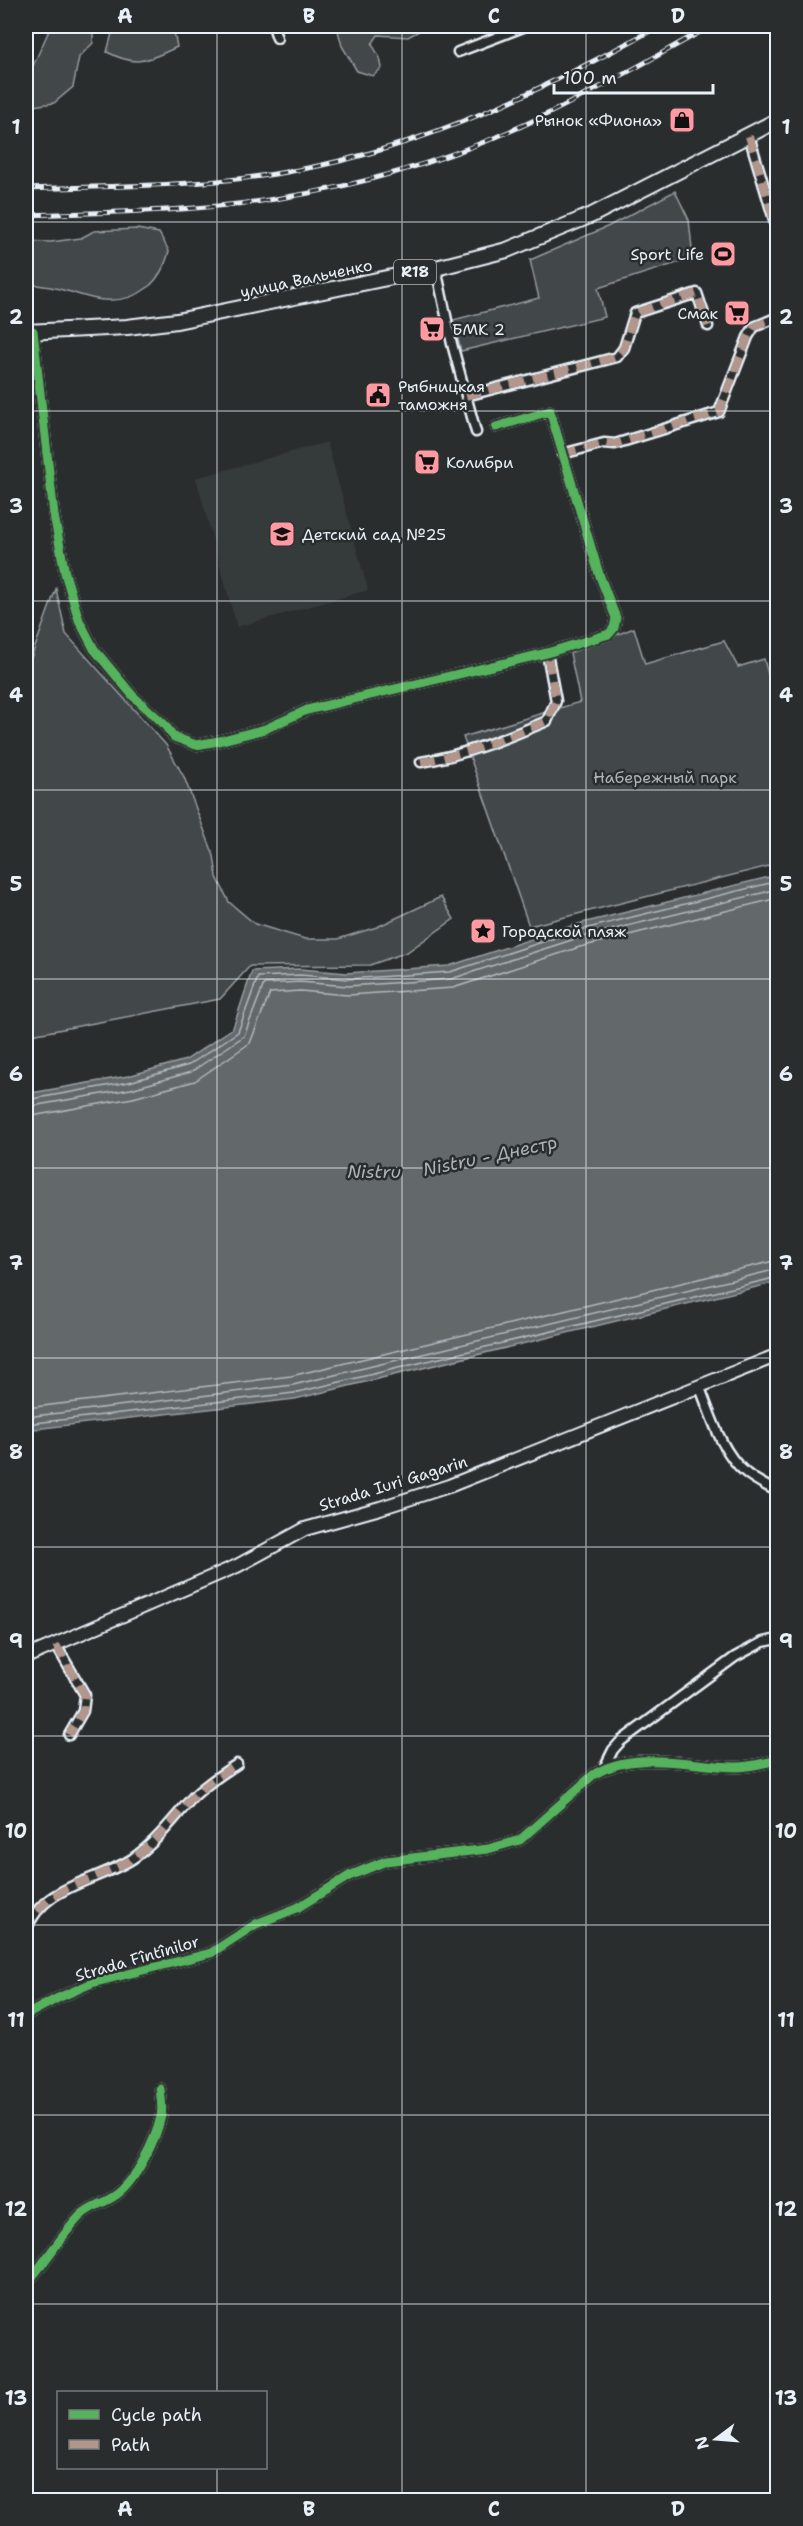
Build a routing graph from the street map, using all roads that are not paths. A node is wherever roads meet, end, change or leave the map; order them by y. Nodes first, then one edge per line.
1 (273, 26) edge
2 (526, 26) edge
3 (277, 39) dead end
4 (458, 52) dead end
5 (777, 120) edge
6 (749, 136) junction
7 (777, 233) edge
8 (436, 268) junction
9 (777, 316) edge
10 (708, 326) dead end
11 (29, 331) edge
12 (466, 396) junction
13 (496, 428) dead end
14 (476, 432) dead end
15 (562, 454) junction
16 (547, 653) junction
17 (421, 762) dead end
18 (777, 1355) edge
19 (700, 1388) junction
20 (777, 1492) edge
21 (777, 1639) edge
22 (56, 1645) junction
23 (26, 1657) edge
24 (69, 1735) dead end
25 (777, 1760) edge
26 (237, 1764) dead end
27 (604, 1768) junction
28 (26, 1931) edge
29 (26, 2015) edge
30 (160, 2089) dead end
31 (26, 2284) edge

1 - 3 street
2 - 4 street
5 - 6 main road, улица Вальченко / R18
6 - 7 street
6 - 8 main road, улица Вальченко / R18
8 - 11 main road, улица Вальченко / R18
8 - 12 street
9 - 15 street
10 - 12 street
11 - 16 street
12 - 14 street
13 - 15 street
15 - 16 street
16 - 17 street
18 - 19 main road, Strada Iuri Gagarin
19 - 20 street
19 - 22 main road, Strada Iuri Gagarin
21 - 27 street
22 - 23 main road, Strada Iuri Gagarin
22 - 24 street
25 - 27 street
26 - 28 street
27 - 29 street, Strada Fîntînilor
30 - 31 street

